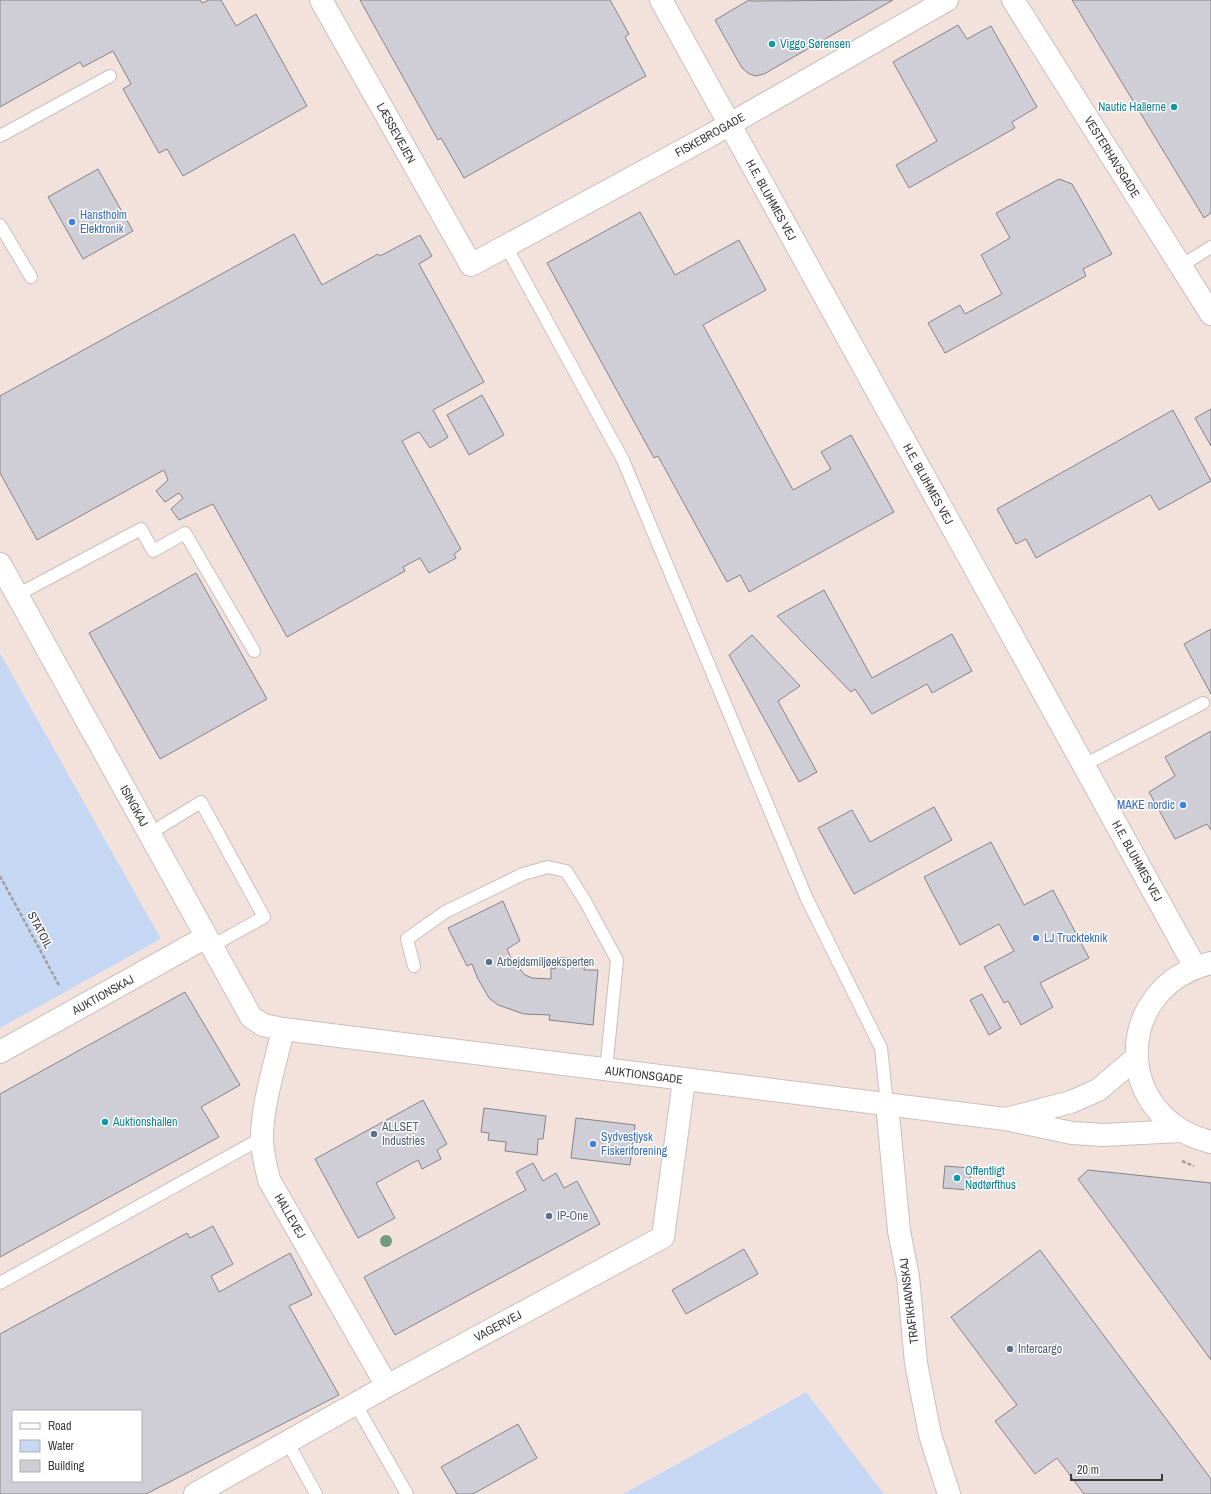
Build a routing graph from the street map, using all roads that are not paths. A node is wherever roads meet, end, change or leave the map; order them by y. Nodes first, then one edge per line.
1 (321, 0) edge
2 (661, 0) edge
3 (947, 0) edge
4 (1013, 0) edge
5 (110, 76) dead end
6 (729, 125) junction
7 (0, 136) edge
8 (0, 225) edge
9 (506, 246) junction
10 (1211, 247) edge
11 (471, 265) joint
12 (1181, 266) junction
13 (31, 277) dead end
14 (1211, 314) edge
15 (0, 564) edge
16 (17, 595) junction
17 (254, 651) dead end
18 (1203, 703) dead end
19 (1084, 765) junction
20 (149, 834) junction
21 (209, 942) junction
22 (1203, 965) edge
23 (414, 966) dead end
24 (284, 1029) junction
25 (0, 1052) edge
26 (1136, 1058) junction
27 (606, 1070) junction
28 (684, 1080) junction
29 (887, 1104) junction
30 (1005, 1120) junction
31 (1180, 1131) junction
32 (262, 1138) junction
33 (1211, 1142) edge
34 (0, 1283) edge
35 (387, 1386) junction
36 (356, 1405) junction
37 (288, 1443) junction
38 (195, 1494) edge
39 (316, 1494) edge
40 (407, 1494) edge
41 (949, 1494) edge

1 - 11 street, LÆSSEVEJEN
2 - 6 street, H.E. BLUHMES VEJ
3 - 6 street, FISKEBROGADE
4 - 12 street, VESTERHAVSGADE
5 - 7 lane
6 - 9 street, FISKEBROGADE
6 - 19 street, H.E. BLUHMES VEJ
8 - 13 lane
9 - 11 street, FISKEBROGADE
9 - 29 lane
10 - 12 lane
12 - 14 street, VESTERHAVSGADE
15 - 16 street, ISINGKAJ
16 - 17 lane
16 - 20 street, ISINGKAJ
18 - 19 lane
19 - 22 street, H.E. BLUHMES VEJ
20 - 21 street, ISINGKAJ
20 - 21 lane
21 - 24 street, ISINGKAJ
21 - 25 street, AUKTIONSKAJ
22 - 26 street
23 - 27 lane
24 - 27 street, AUKTIONSGADE
24 - 32 street, HALLEVEJ
26 - 30 street, AUKTIONSGADE
26 - 31 street
27 - 28 street, AUKTIONSGADE
28 - 29 street, AUKTIONSGADE
28 - 35 street, VAGERVEJ
29 - 30 street, AUKTIONSGADE
29 - 41 street, TRAFIKHAVNSKAJ
30 - 31 street, AUKTIONSGADE
31 - 33 street
32 - 34 lane
32 - 35 street, HALLEVEJ
35 - 36 street, VAGERVEJ
36 - 37 street, VAGERVEJ
36 - 40 lane
37 - 38 street, VAGERVEJ
37 - 39 lane

